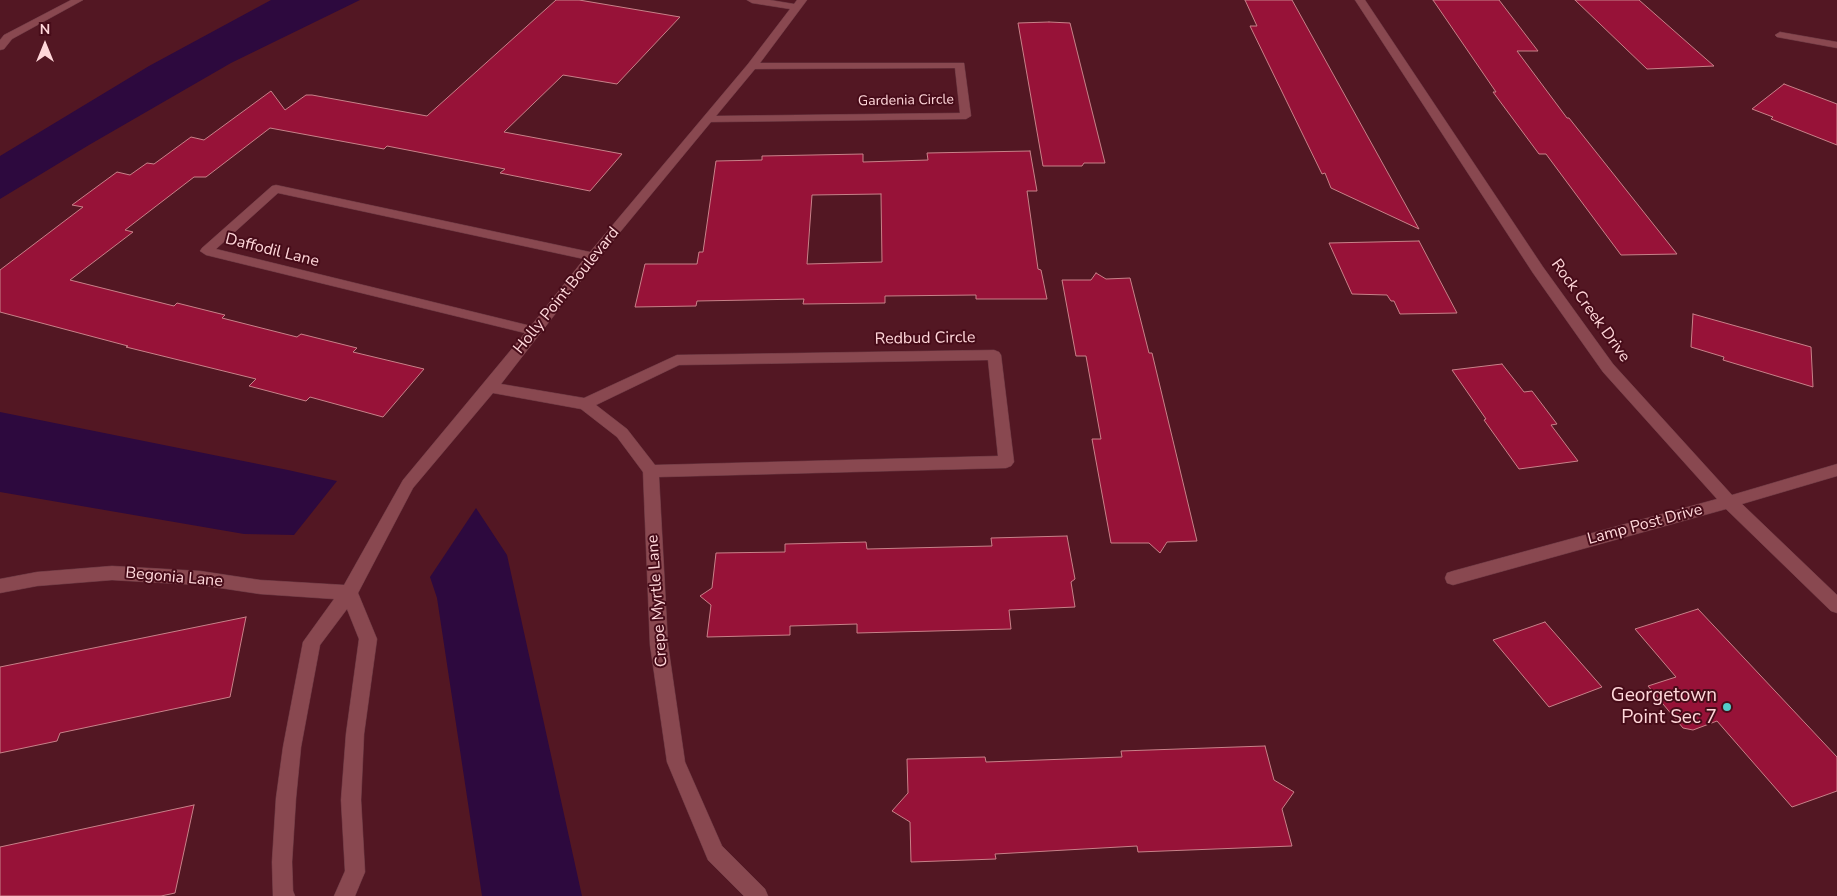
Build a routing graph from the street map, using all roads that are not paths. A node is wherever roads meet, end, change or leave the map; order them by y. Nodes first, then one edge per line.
1 (78, 0) edge
2 (752, 0) edge
3 (1360, 0) edge
4 (800, 4) edge
5 (1780, 35) dead end
6 (1837, 45) edge
7 (0, 47) edge
8 (752, 66) junction
9 (708, 119) junction
10 (593, 257) junction
11 (534, 331) junction
12 (490, 387) junction
13 (585, 404) junction
14 (1837, 470) edge
15 (651, 471) junction
16 (1729, 502) junction
17 (1453, 578) dead end
18 (0, 586) edge
19 (349, 593) junction
20 (1837, 606) edge
21 (285, 896) edge
22 (344, 896) edge
23 (758, 896) edge

1 - 7 street
2 - 4 street
3 - 16 street, Rock Creek Drive
4 - 8 street, Holly Point Boulevard
5 - 6 street
8 - 9 street, Holly Point Boulevard
8 - 9 street, Gardenia Circle
9 - 10 street, Holly Point Boulevard
10 - 11 street, Holly Point Boulevard
10 - 11 street, Daffodil Lane
11 - 12 street, Holly Point Boulevard
12 - 13 street
12 - 19 street, Holly Point Boulevard
13 - 15 street
13 - 15 street, Redbud Circle
14 - 16 street, Lamp Post Drive
15 - 23 street, Crepe Myrtle Lane
16 - 17 street, Lamp Post Drive
16 - 20 street, Rock Creek Drive
18 - 19 street, Begonia Lane
19 - 21 street, Holly Point Boulevard
19 - 22 street

